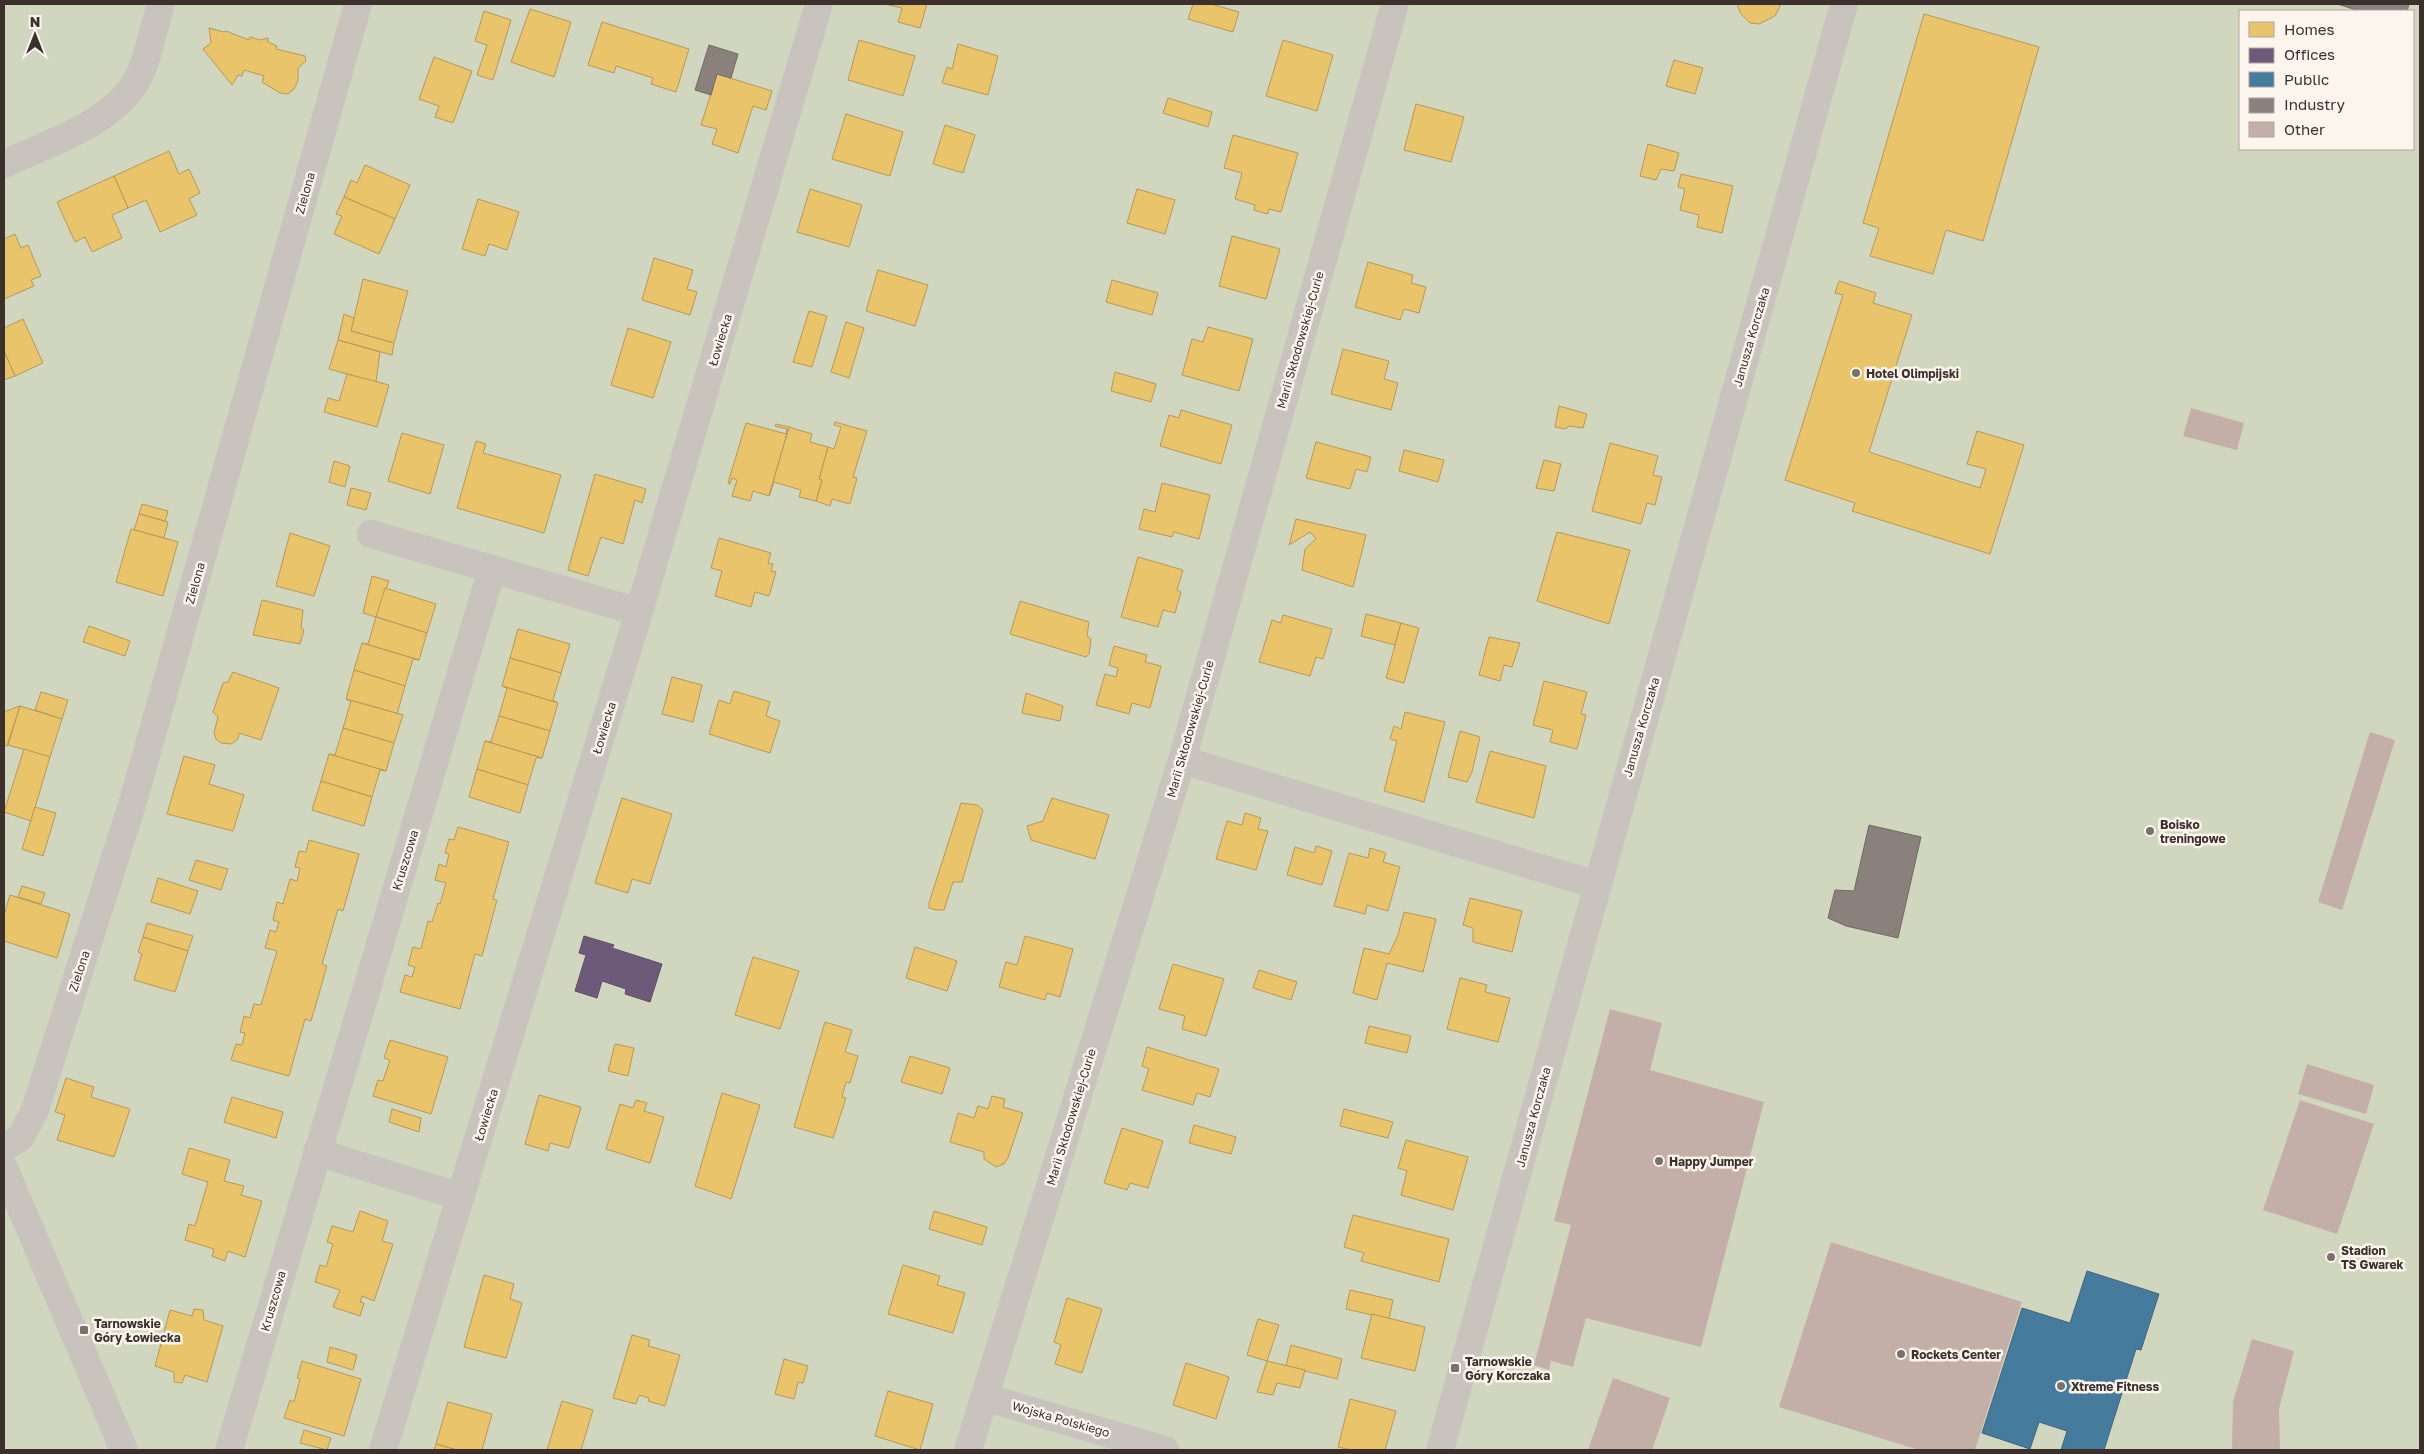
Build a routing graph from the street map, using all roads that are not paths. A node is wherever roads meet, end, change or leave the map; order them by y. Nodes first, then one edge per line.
1 (161, 4) edge
2 (358, 4) edge
3 (820, 4) edge
4 (1395, 4) edge
5 (1844, 4) edge
6 (4, 164) edge
7 (371, 534) dead end
8 (492, 569) junction
9 (639, 612) junction
10 (1182, 760) junction
11 (1597, 885) junction
12 (4, 1148) edge
13 (317, 1152) junction
14 (4, 1168) edge
15 (461, 1197) junction
16 (984, 1397) junction
17 (124, 1450) edge
18 (229, 1450) edge
19 (383, 1450) edge
20 (968, 1450) edge
21 (1165, 1450) edge
22 (1440, 1450) edge

1 - 6 street
2 - 12 street, Zielona
3 - 9 street, Łowiecka
4 - 10 street, Marii Skłodowskiej-Curie
5 - 11 street, Janusza Korczaka
7 - 8 street
8 - 9 street
8 - 13 street, Kruszcowa
9 - 15 street, Łowiecka
10 - 11 street
10 - 16 street, Marii Skłodowskiej-Curie
11 - 22 street, Janusza Korczaka
13 - 15 street
13 - 18 street, Kruszcowa
14 - 17 street
15 - 19 street, Łowiecka
16 - 20 street, Marii Skłodowskiej-Curie
16 - 21 street, Wojska Polskiego

